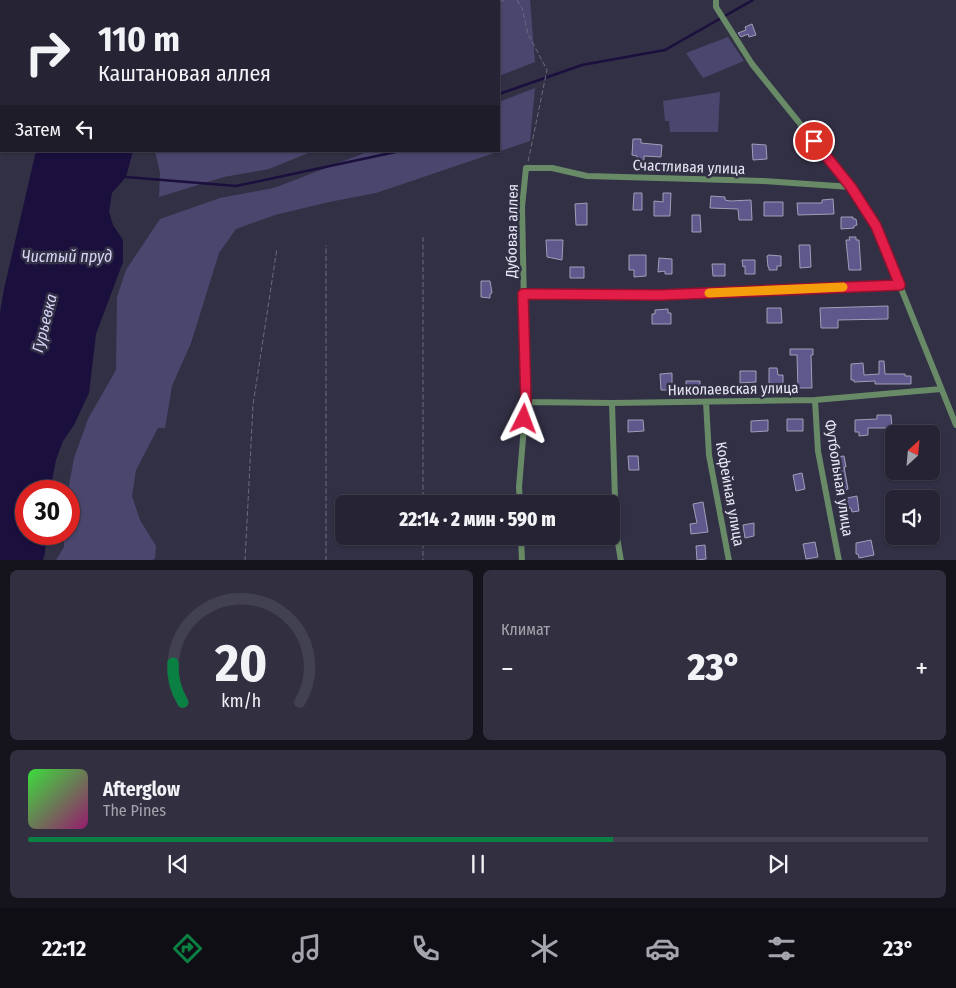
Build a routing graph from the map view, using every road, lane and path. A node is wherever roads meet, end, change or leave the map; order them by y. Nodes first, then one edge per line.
1 (517, 0) edge
2 (716, 0) edge
3 (526, 168) junction
4 (851, 187) junction
5 (423, 237) dead end
6 (326, 245) dead end
7 (277, 248) dead end
8 (900, 285) junction
9 (523, 294) junction
10 (941, 389) junction
11 (815, 400) junction
12 (526, 402) junction
13 (706, 402) junction
14 (612, 403) junction
15 (956, 425) edge
16 (424, 495) edge
17 (519, 495) edge
18 (424, 545) edge
19 (521, 545) edge
20 (245, 560) edge
21 (326, 560) edge
22 (424, 560) edge
23 (522, 560) edge
24 (621, 560) edge
25 (729, 560) edge
26 (839, 560) edge

1 - 3 path
2 - 4 street
3 - 4 street, Счастливая улица
3 - 9 street, Дубовая аллея
4 - 8 street
5 - 16 path
6 - 21 path
7 - 20 path
8 - 9 street
8 - 10 street
9 - 12 street, Дубовая аллея
10 - 11 street, Николаевская улица
10 - 15 street
11 - 13 street, Николаевская улица
11 - 26 street, Футбольная улица
12 - 14 street, Николаевская улица
12 - 17 street, Дубовая аллея
13 - 14 street, Николаевская улица
13 - 25 street, Кофейная улица
14 - 24 street
18 - 22 path
19 - 23 street

